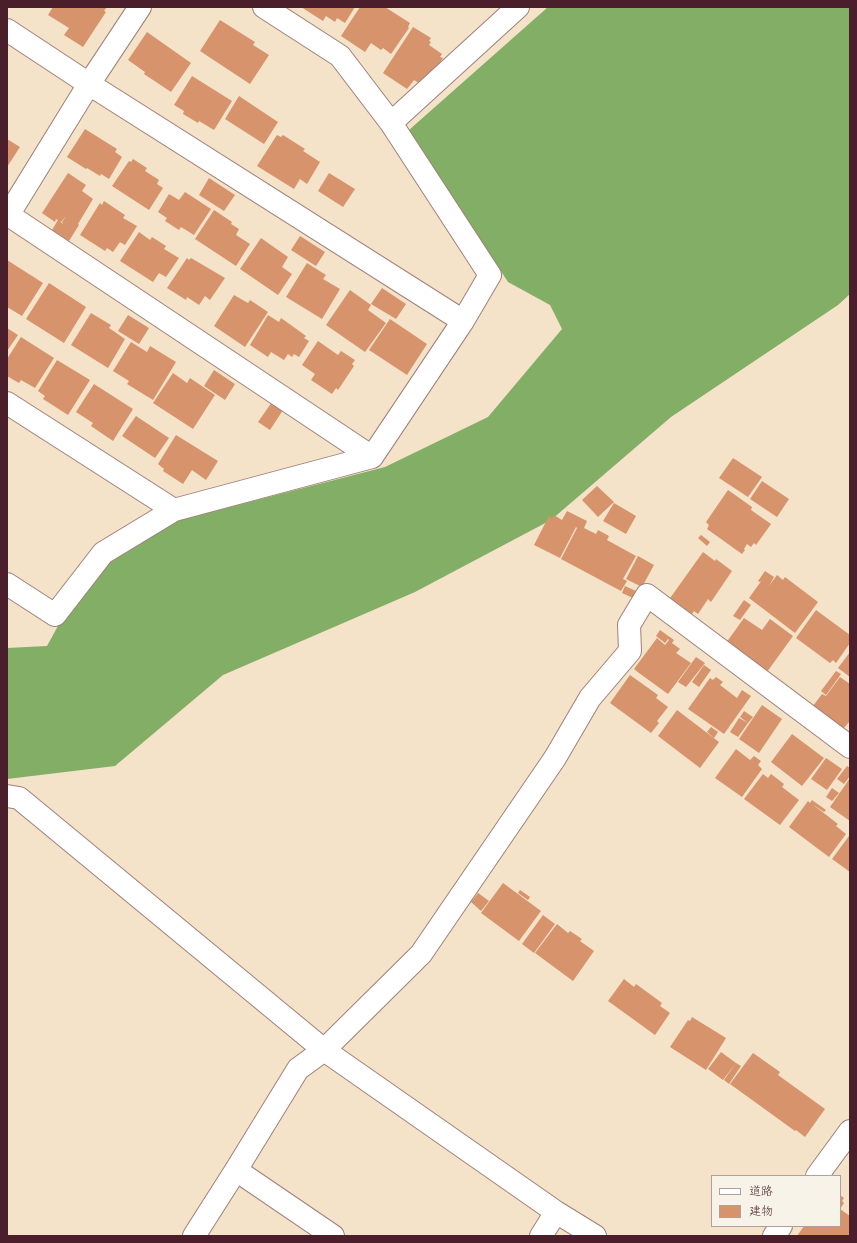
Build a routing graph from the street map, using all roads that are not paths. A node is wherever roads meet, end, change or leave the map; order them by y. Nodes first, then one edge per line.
1 (140, 7) edge
2 (264, 7) edge
3 (518, 7) edge
4 (7, 30) edge
5 (89, 84) junction
6 (391, 123) junction
7 (7, 216) edge
8 (463, 321) junction
9 (7, 403) edge
10 (372, 457) junction
11 (174, 510) junction
12 (7, 584) edge
13 (850, 747) edge
14 (11, 802) edge
15 (324, 1050) junction
16 (850, 1131) edge
17 (236, 1170) junction
18 (818, 1175) edge
19 (556, 1212) junction
20 (780, 1227) edge
21 (194, 1236) edge
22 (333, 1236) edge
23 (541, 1236) edge
24 (596, 1236) edge
25 (774, 1236) edge

1 - 5 street
2 - 6 street
3 - 6 street
4 - 5 street
5 - 7 street
5 - 8 street
6 - 8 street
7 - 10 street
8 - 10 street
9 - 11 street
10 - 11 street
11 - 12 street
13 - 15 street
14 - 15 street
15 - 17 street
15 - 19 street
16 - 18 street
17 - 21 street
17 - 22 street
19 - 23 street
19 - 24 street
20 - 25 street

